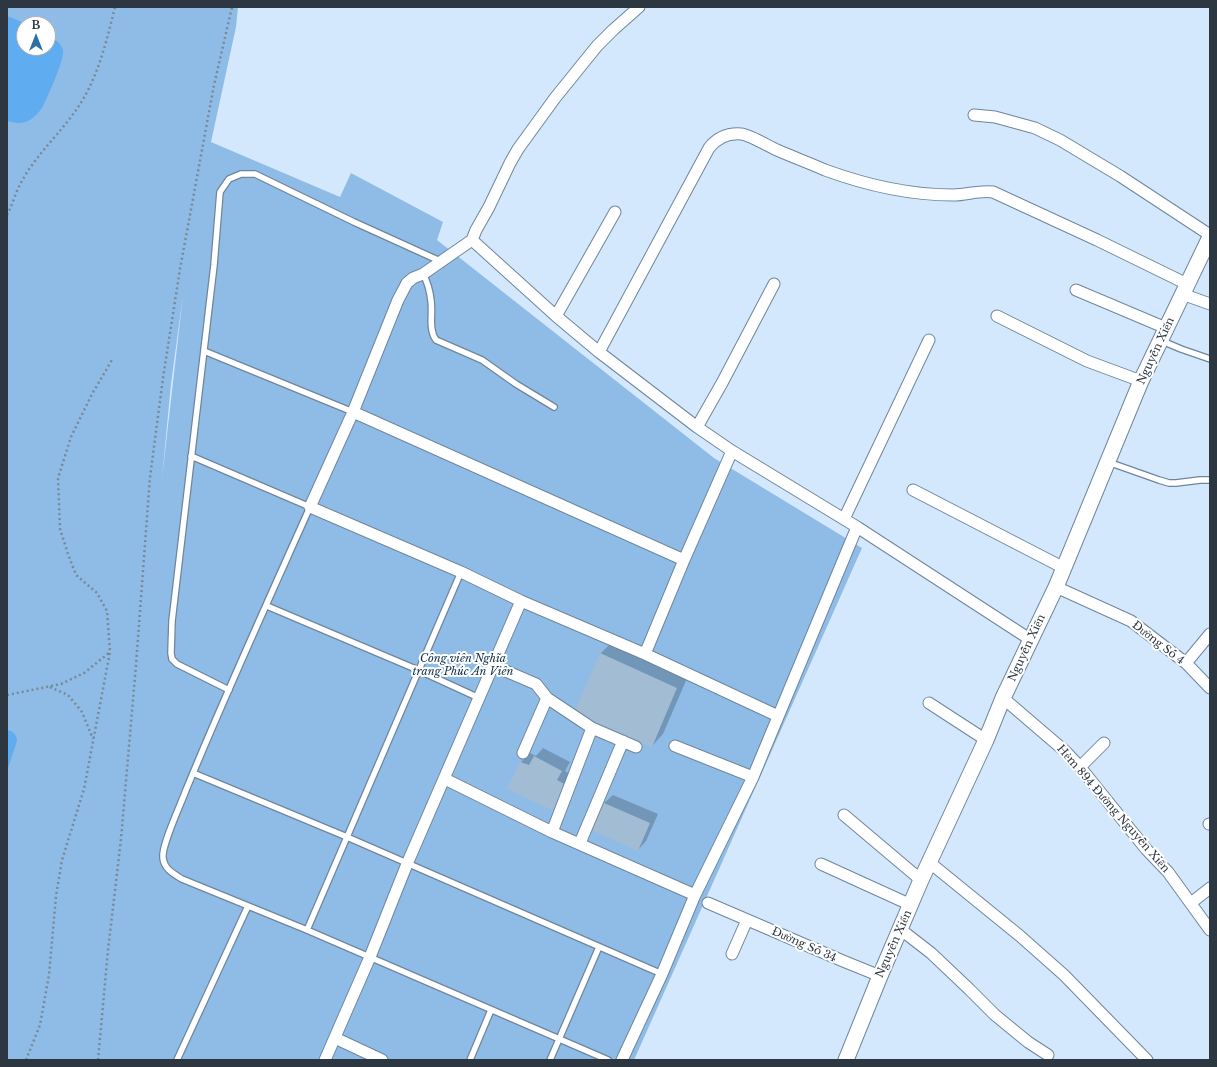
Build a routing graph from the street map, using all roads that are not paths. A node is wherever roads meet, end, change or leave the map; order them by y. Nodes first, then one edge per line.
1 (639, 7) edge
2 (974, 115) dead end
3 (615, 212) dead end
4 (1210, 236) edge
5 (472, 240) junction
6 (440, 261) junction
7 (423, 274) junction
8 (774, 284) dead end
9 (1185, 289) junction
10 (1076, 290) dead end
11 (1210, 304) edge
12 (556, 316) junction
13 (997, 316) dead end
14 (1164, 334) junction
15 (929, 340) dead end
16 (204, 350) junction
17 (599, 352) junction
18 (1210, 359) edge
19 (1141, 381) junction
20 (554, 407) dead end
21 (353, 412) junction
22 (697, 427) junction
23 (732, 451) junction
24 (191, 456) junction
25 (1108, 462) junction
26 (1210, 480) edge
27 (913, 490) dead end
28 (310, 507) junction
29 (844, 519) junction
30 (857, 527) junction
31 (684, 560) junction
32 (1064, 568) junction
33 (461, 572) junction
34 (1056, 587) junction
35 (521, 600) junction
36 (266, 606) junction
37 (1210, 634) edge
38 (1031, 640) junction
39 (646, 654) junction
40 (1186, 663) junction
41 (494, 666) junction
42 (418, 670) junction
43 (1210, 688) edge
44 (229, 690) junction
45 (479, 698) junction
46 (547, 698) junction
47 (1003, 698) junction
48 (929, 703) dead end
49 (778, 716) junction
50 (592, 728) junction
51 (986, 740) junction
52 (623, 741) junction
53 (1104, 743) dead end
54 (675, 746) dead end
55 (636, 747) dead end
56 (523, 752) dead end
57 (1080, 767) junction
58 (193, 773) junction
59 (752, 777) junction
60 (445, 779) junction
61 (844, 815) dead end
62 (552, 832) junction
63 (347, 837) junction
64 (580, 843) junction
65 (929, 862) junction
66 (408, 864) junction
67 (821, 864) dead end
68 (921, 880) junction
69 (1210, 888) edge
70 (696, 895) junction
71 (708, 903) dead end
72 (1191, 903) junction
73 (911, 905) junction
74 (248, 906) junction
75 (747, 920) junction
76 (900, 929) junction
77 (307, 930) junction
78 (1210, 930) edge
79 (599, 947) junction
80 (732, 954) dead end
81 (370, 957) junction
82 (662, 974) junction
83 (880, 976) junction
84 (491, 1010) junction
85 (335, 1038) junction
86 (560, 1039) junction
87 (1048, 1055) dead end
88 (177, 1060) edge
89 (325, 1060) edge
90 (382, 1060) edge
91 (470, 1060) edge
92 (550, 1060) edge
93 (608, 1060) edge
94 (622, 1060) edge
95 (846, 1060) edge
96 (1147, 1060) edge

1 - 5 street
2 - 4 street
3 - 12 street
4 - 9 main road, Nguyễn Xiển
5 - 6 street
5 - 12 street
6 - 7 street
6 - 16 lane
7 - 20 lane
7 - 21 street
8 - 22 street
9 - 11 street
9 - 14 main road, Nguyễn Xiển
9 - 17 street
10 - 14 street
12 - 17 street
13 - 19 street
14 - 18 lane
14 - 19 main road, Nguyễn Xiển
15 - 29 street
16 - 21 lane
16 - 24 lane
17 - 22 street
19 - 25 main road, Nguyễn Xiển
21 - 28 street
21 - 31 street
22 - 23 street
23 - 29 street
23 - 31 street
24 - 28 lane
24 - 44 lane
25 - 26 lane
25 - 32 main road, Nguyễn Xiển
27 - 32 street
28 - 33 street
28 - 36 lane
29 - 30 street
30 - 38 street
30 - 49 street
31 - 39 street
32 - 34 main road, Nguyễn Xiển
33 - 35 street
33 - 42 lane
34 - 38 main road, Nguyễn Xiển
34 - 40 street, Đường Số 4
35 - 39 street
35 - 41 street
36 - 42 lane
36 - 44 lane
37 - 40 street
38 - 47 main road, Nguyễn Xiển
39 - 49 street
40 - 43 street, Đường Số 4
41 - 45 street
41 - 46 street
42 - 45 lane
42 - 63 lane
44 - 58 lane
45 - 60 street
46 - 50 street
46 - 56 street
47 - 51 main road, Nguyễn Xiển
47 - 57 street, Hẻm 894 Đường Nguyễn Xiển
48 - 51 street
49 - 59 street
50 - 52 street
50 - 62 street
51 - 65 main road, Nguyễn Xiển
52 - 55 street
52 - 64 street
53 - 57 street
54 - 59 street
57 - 72 street, Hẻm 894 Đường Nguyễn Xiển
58 - 63 lane
58 - 74 lane
59 - 70 street
60 - 62 street
60 - 66 street
61 - 68 street
62 - 64 street
63 - 66 lane
63 - 77 lane
64 - 70 street
65 - 68 main road, Nguyễn Xiển
65 - 96 street
66 - 79 lane
66 - 81 street
67 - 73 street
68 - 73 main road, Nguyễn Xiển
69 - 72 street
70 - 82 street
71 - 75 street, Đường Số 34
72 - 78 street, Hẻm 894 Đường Nguyễn Xiển
73 - 76 main road, Nguyễn Xiển
74 - 77 lane
74 - 88 lane
75 - 80 street
75 - 83 street, Đường Số 34
76 - 83 main road, Nguyễn Xiển
76 - 87 street
77 - 81 lane
79 - 82 lane
79 - 86 lane
81 - 84 lane
81 - 85 street
82 - 94 street
83 - 95 main road, Nguyễn Xiển
84 - 86 lane
84 - 91 lane
85 - 89 street
85 - 90 street
86 - 92 lane
86 - 93 lane

